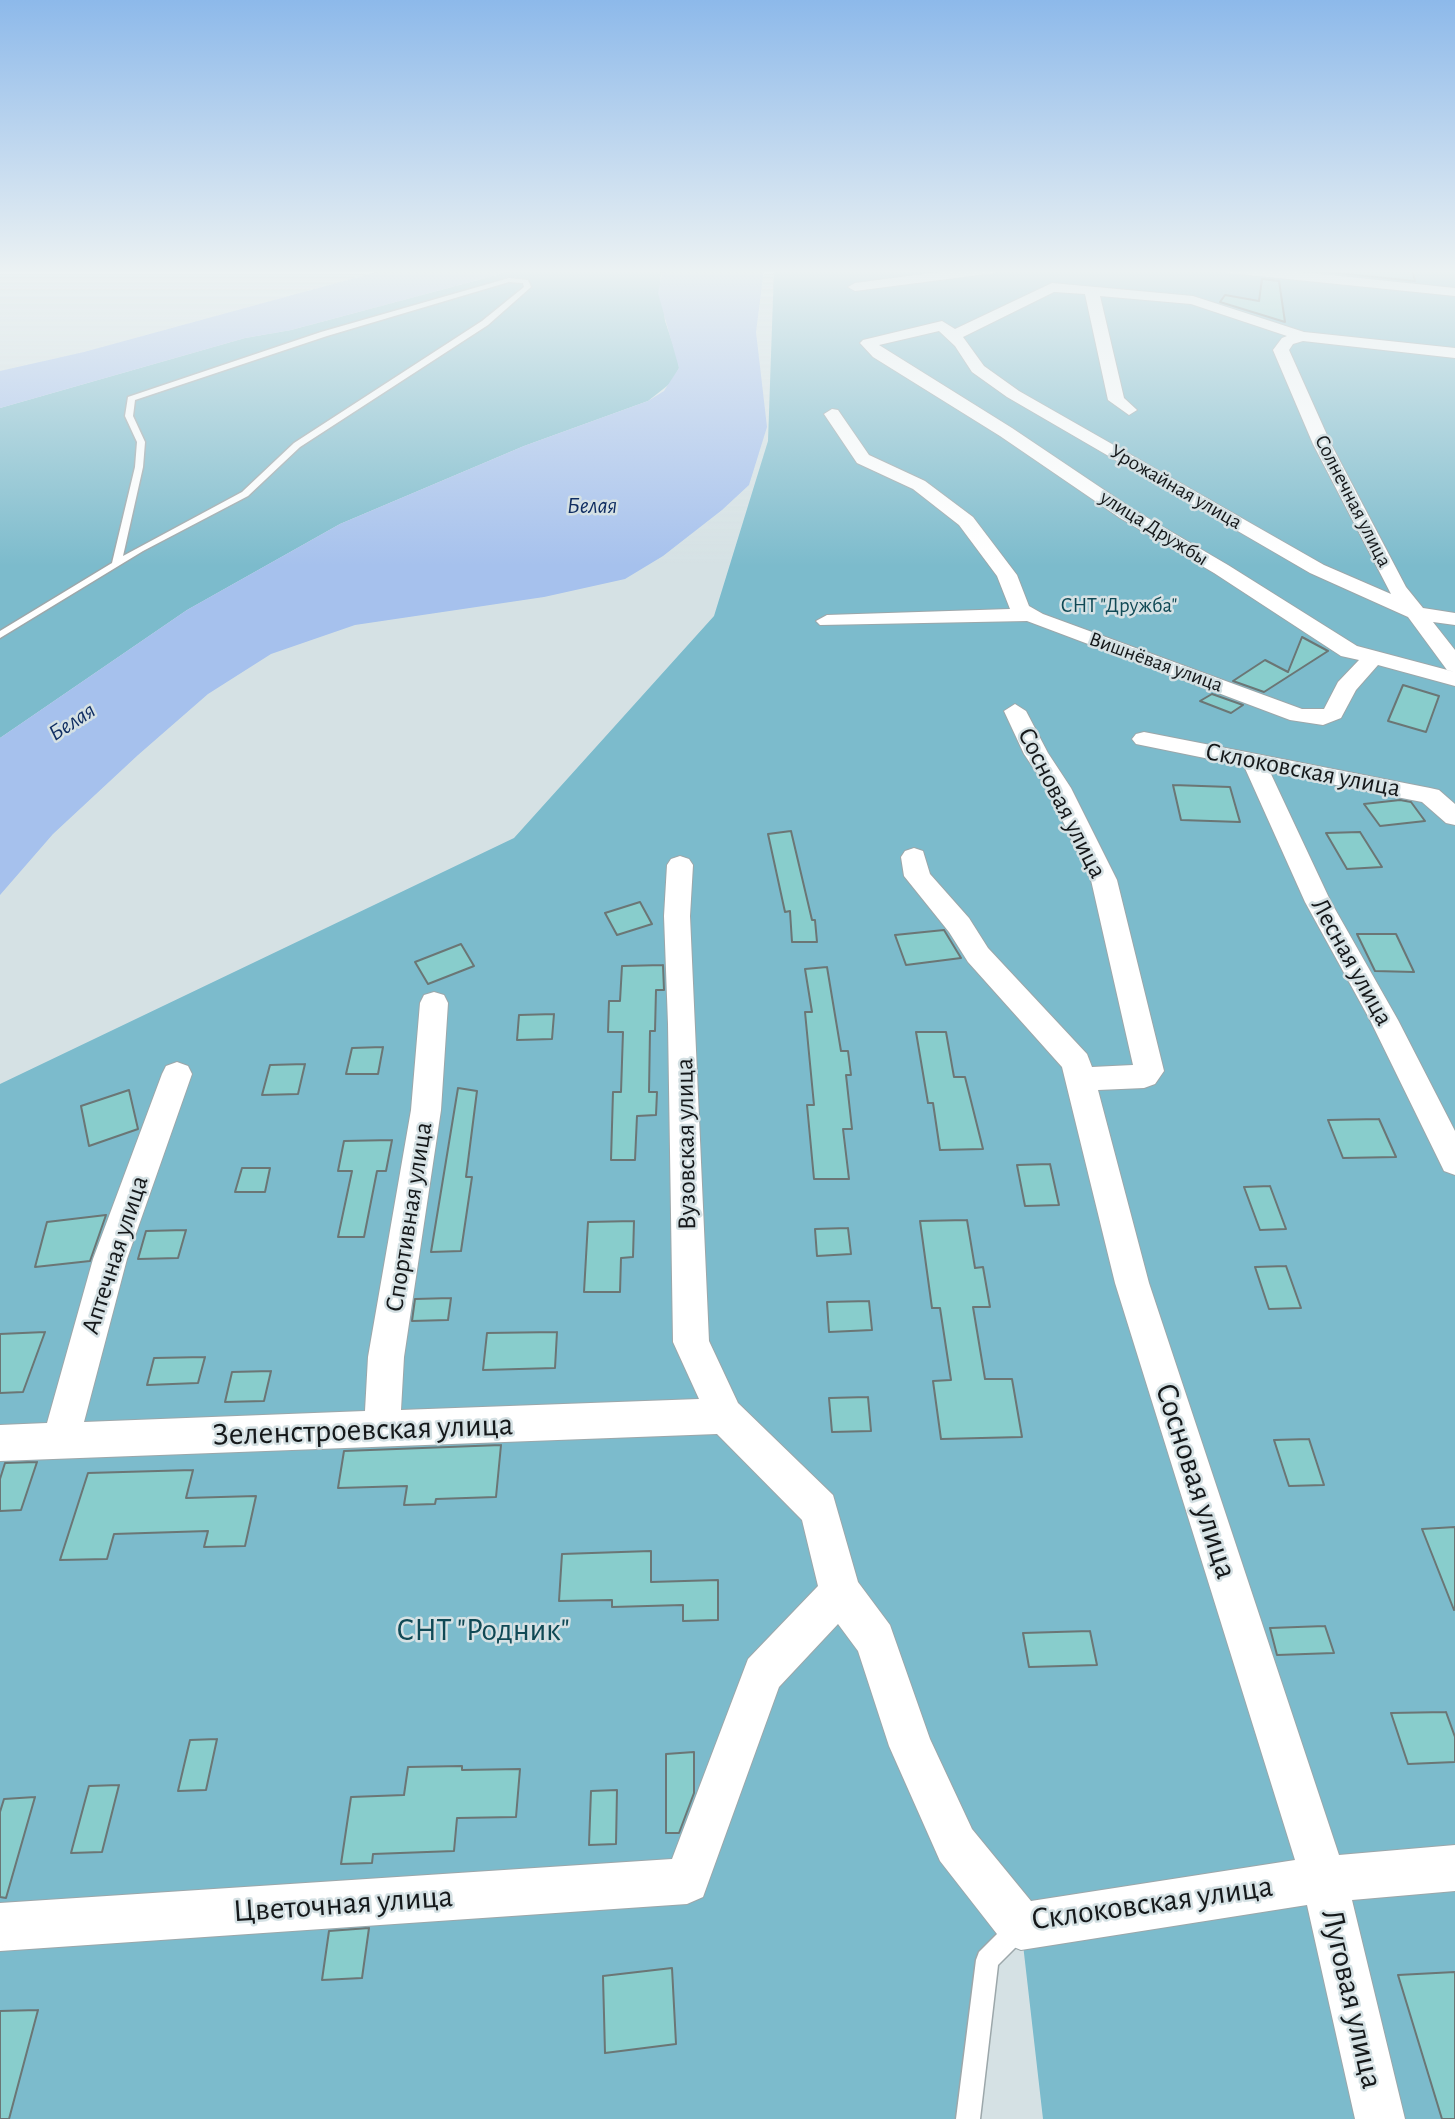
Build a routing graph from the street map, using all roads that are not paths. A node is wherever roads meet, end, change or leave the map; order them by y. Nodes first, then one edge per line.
1 (223, 368) edge
2 (416, 368) edge
3 (902, 368) edge
4 (977, 368) edge
5 (1109, 368) edge
6 (1289, 368) edge
7 (1129, 410) dead end
8 (832, 414) dead end
9 (116, 564) junction
10 (1416, 613) junction
11 (1031, 615) junction
12 (1455, 619) edge
13 (827, 621) dead end
14 (0, 635) edge
15 (1372, 659) junction
16 (1455, 665) edge
17 (1455, 679) edge
18 (1015, 711) dead end
19 (1144, 739) dead end
20 (1253, 760) junction
21 (1455, 817) edge
22 (914, 857) dead end
23 (680, 865) dead end
24 (434, 1003) dead end
25 (177, 1074) dead end
26 (1080, 1079) junction
27 (1455, 1162) edge
28 (725, 1416) junction
29 (382, 1430) junction
30 (61, 1439) junction
31 (0, 1443) edge
32 (840, 1592) junction
33 (1455, 1868) edge
34 (1324, 1879) junction
35 (1021, 1926) junction
36 (0, 1927) edge
37 (968, 2119) edge
38 (1380, 2119) edge

1 - 9 lane
2 - 9 lane
3 - 15 street, улица Дружбы
4 - 10 street, Урожайная улица
5 - 7 street
6 - 10 street, Солнечная улица
8 - 11 street
9 - 14 lane
10 - 12 street
10 - 16 street, Солнечная улица
11 - 13 street, Вишнёвая улица
11 - 15 street, Вишнёвая улица
15 - 17 street, улица Дружбы
18 - 26 street, Сосновая улица
19 - 20 street, Склоковская улица
20 - 21 street, Склоковская улица
20 - 27 street, Лесная улица
22 - 26 street, Сосновая улица
23 - 28 street, Вузовская улица
24 - 29 street, Спортивная улица
25 - 30 street, Аптечная улица
26 - 34 street, Сосновая улица
28 - 29 street, Зеленстроевская улица
28 - 32 street
29 - 30 street, Зеленстроевская улица
30 - 31 street, Зеленстроевская улица
32 - 35 street, Склоковская улица
32 - 36 street, Цветочная улица
33 - 34 street, Склоковская улица
34 - 35 street, Склоковская улица
34 - 38 street, Луговая улица
35 - 37 lane

